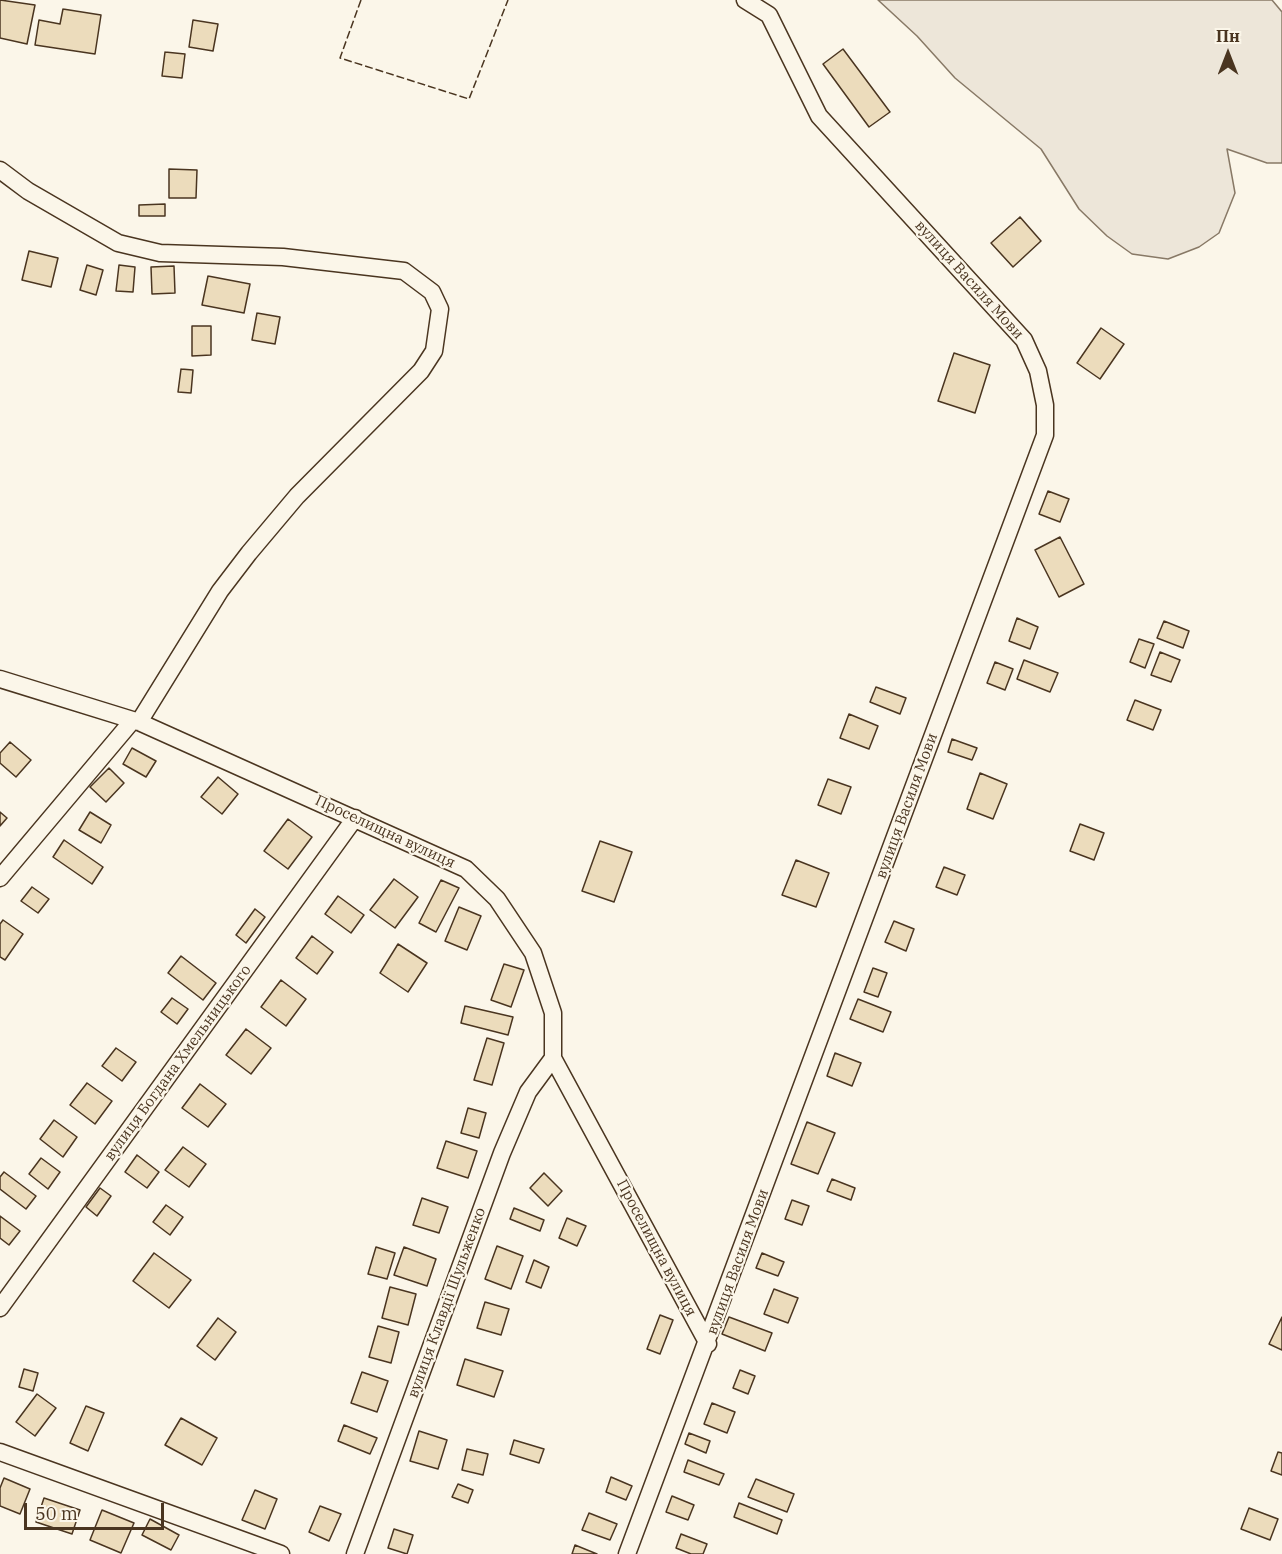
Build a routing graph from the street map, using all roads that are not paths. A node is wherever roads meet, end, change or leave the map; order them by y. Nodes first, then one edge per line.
1 (746, 0) edge
2 (0, 170) edge
3 (0, 679) edge
4 (136, 721) junction
5 (355, 818) junction
6 (0, 878) edge
7 (552, 1058) junction
8 (0, 1308) edge
9 (708, 1344) junction
10 (0, 1452) edge
11 (281, 1554) edge
12 (355, 1554) edge
13 (627, 1554) edge

1 - 9 street, вулиця Василя Мови
2 - 4 street
3 - 4 street, Проселищна вулиця
4 - 5 street, Проселищна вулиця
4 - 6 street
5 - 7 street, Проселищна вулиця
5 - 8 street, вулиця Богдана Хмельницького
7 - 9 street, Проселищна вулиця
7 - 12 street, вулиця Клавдії Шульженко
9 - 13 street, вулиця Василя Мови
10 - 11 street

